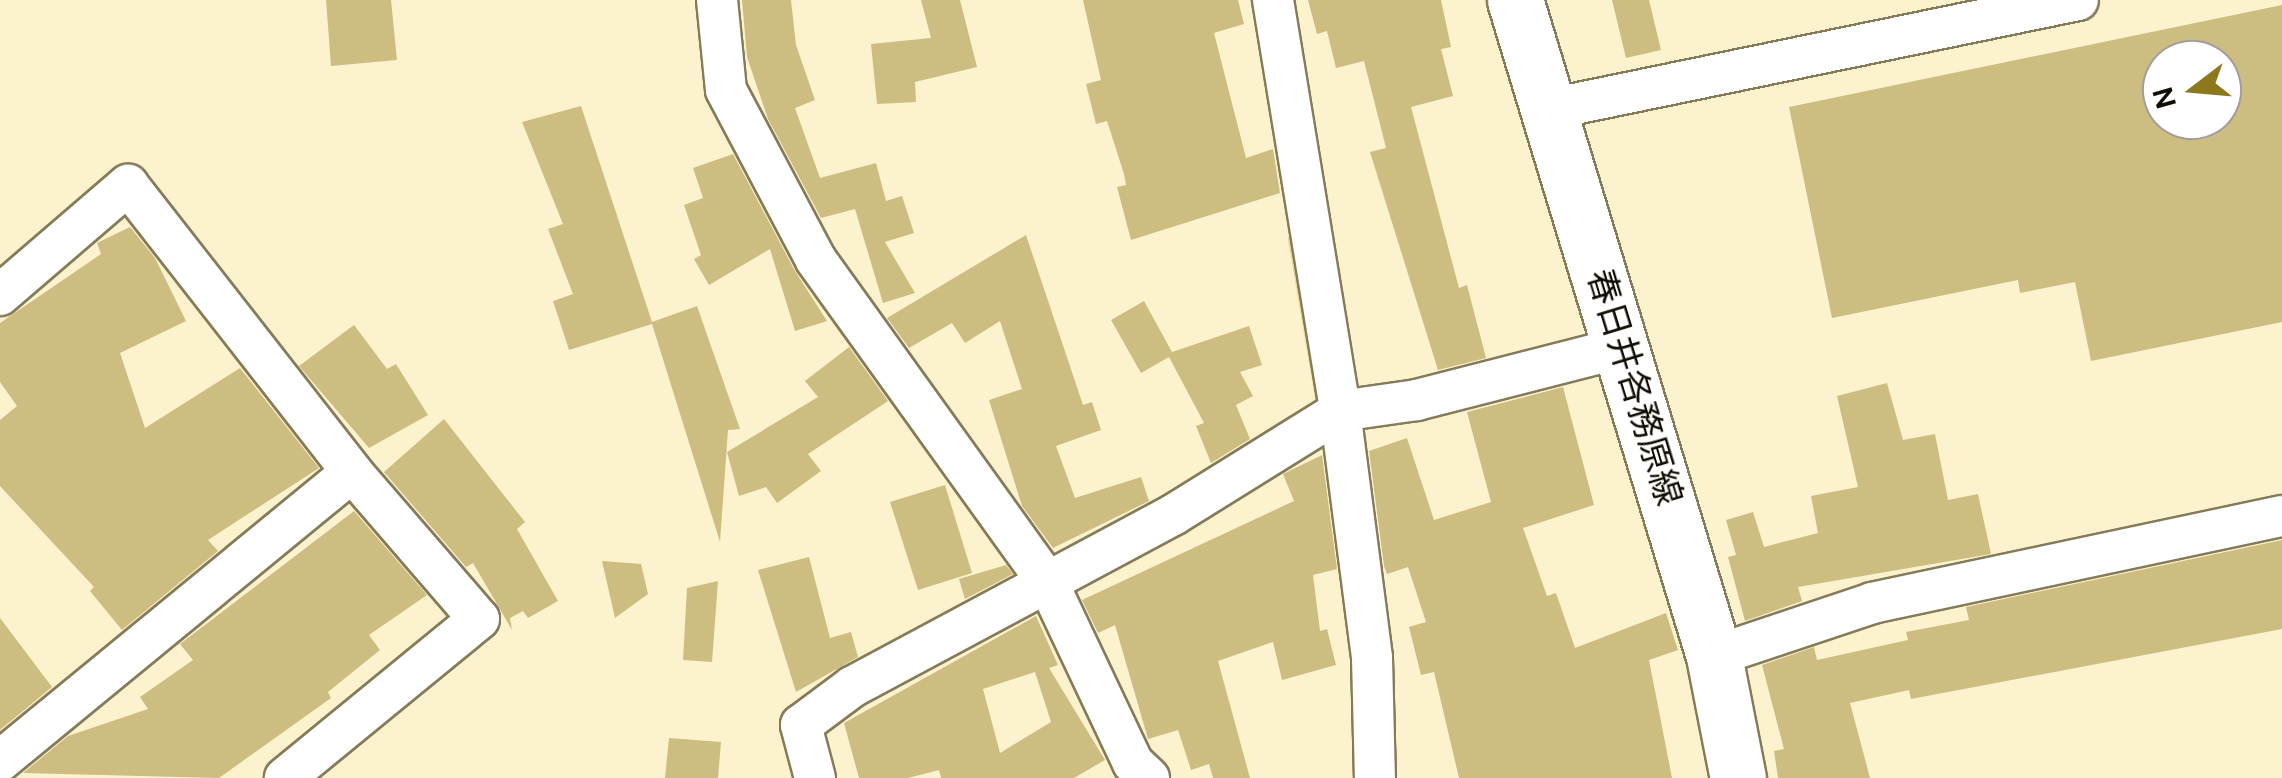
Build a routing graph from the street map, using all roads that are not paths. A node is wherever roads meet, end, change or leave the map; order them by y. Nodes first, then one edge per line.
1 (717, 0) edge
2 (1273, 0) edge
3 (1515, 0) edge
4 (2078, 0) edge
5 (1550, 108) junction
6 (0, 295) edge
7 (1624, 347) junction
8 (1340, 411) junction
9 (352, 472) junction
10 (2282, 516) edge
11 (1047, 581) junction
12 (1714, 656) junction
13 (3, 752) edge
14 (285, 778) edge
15 (816, 778) edge
16 (1149, 778) edge
17 (1375, 778) edge
18 (1738, 778) edge

1 - 11 street
2 - 8 street
3 - 5 main road, 春日井各務原線
4 - 5 street
5 - 7 main road, 春日井各務原線
6 - 9 street
7 - 8 street
7 - 12 main road, 春日井各務原線
8 - 11 street
8 - 17 street
9 - 13 street
9 - 14 street
10 - 12 street
11 - 15 street
11 - 16 street
12 - 18 main road, 春日井各務原線

